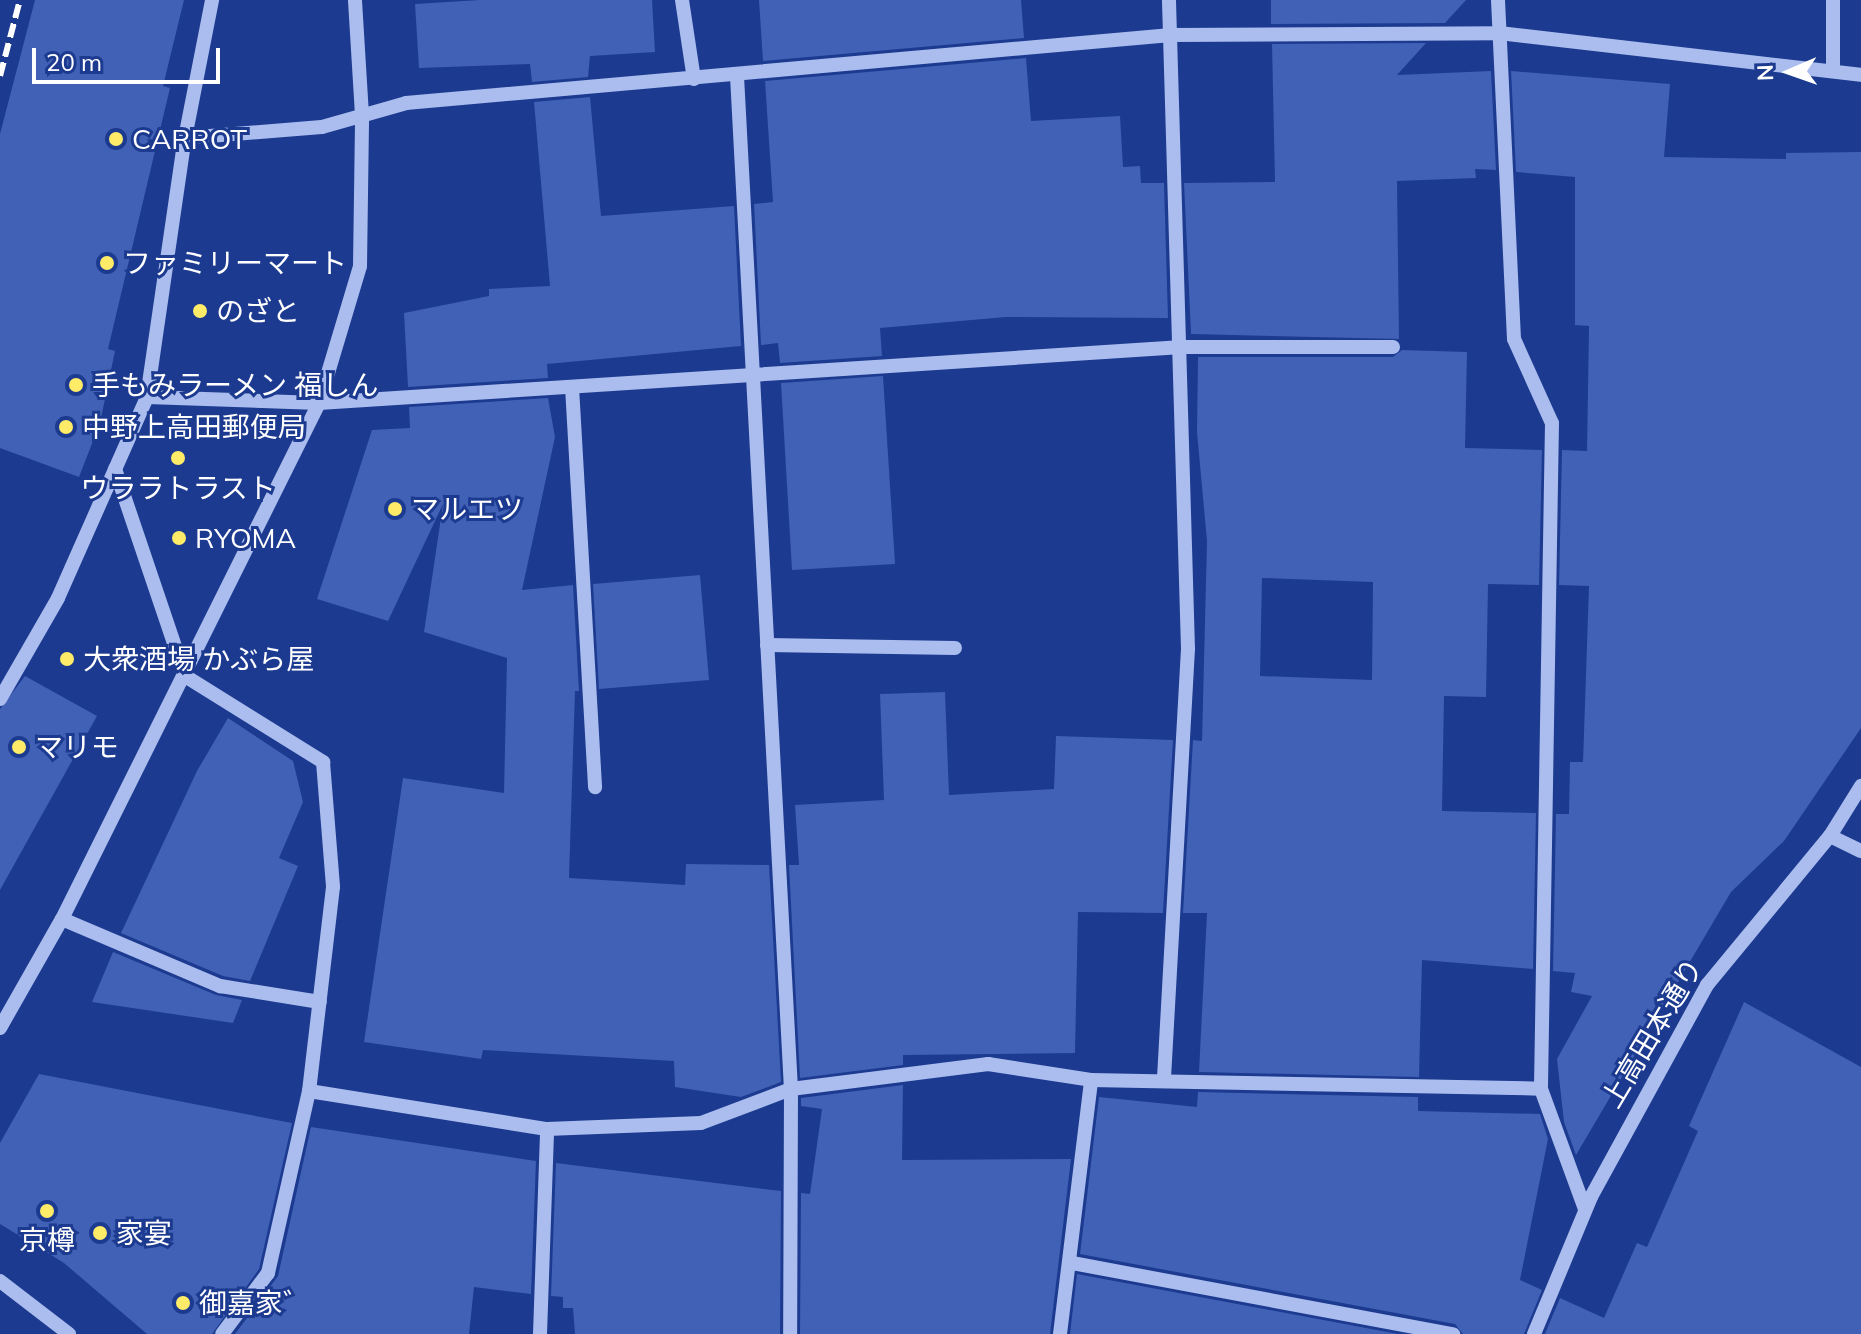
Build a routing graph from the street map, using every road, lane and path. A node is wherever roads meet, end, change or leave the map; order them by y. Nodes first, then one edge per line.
1 (212, 0) edge
2 (355, 0) edge
3 (682, 0) edge
4 (1169, 0) edge
5 (1498, 0) edge
6 (1833, 0) edge
7 (1499, 33) junction
8 (1171, 35) junction
9 (1833, 69) junction
10 (1861, 75) edge
11 (737, 76) junction
12 (694, 79) junction
13 (362, 115) junction
14 (185, 138) junction
15 (1182, 347) junction
16 (1393, 347) dead end
17 (752, 375) junction
18 (572, 387) junction
19 (147, 397) junction
20 (319, 403) junction
21 (115, 469) junction
22 (767, 645) junction
23 (955, 648) dead end
24 (185, 676) junction
25 (0, 699) edge
26 (1861, 786) edge
27 (595, 787) dead end
28 (1830, 836) junction
29 (1861, 851) edge
30 (62, 919) junction
31 (320, 1002) junction
32 (0, 1028) edge
33 (1164, 1078) junction
34 (1091, 1080) junction
35 (791, 1089) junction
36 (1541, 1089) junction
37 (309, 1091) junction
38 (547, 1129) junction
39 (1585, 1209) junction
40 (1072, 1263) junction
41 (0, 1281) edge
42 (69, 1334) edge
43 (222, 1334) edge
44 (540, 1334) edge
45 (790, 1334) edge
46 (1060, 1334) edge
47 (1453, 1334) edge
48 (1534, 1334) edge

1 - 14 street
2 - 13 street
3 - 12 street
4 - 8 street
5 - 7 street
6 - 9 street
7 - 8 street
7 - 9 street
7 - 36 street
8 - 11 street
8 - 15 street
9 - 10 street
11 - 12 street
11 - 17 street
12 - 13 street
13 - 14 street
13 - 20 street
14 - 19 street
15 - 16 street
15 - 17 street
15 - 33 street
17 - 18 street
17 - 22 street
18 - 20 street
18 - 27 street
19 - 20 street
19 - 21 street
20 - 24 street
21 - 24 street
21 - 25 street
22 - 23 street
22 - 35 street
24 - 30 street
24 - 31 street
26 - 28 street, 上高田本通り
28 - 29 street
28 - 39 street, 上高田本通り
30 - 31 street
30 - 32 street
31 - 37 street
33 - 34 street
33 - 36 street
34 - 35 street
34 - 40 street
35 - 38 street
35 - 45 street
36 - 39 street
37 - 38 street
37 - 43 street
38 - 44 street
39 - 48 street, 上高田本通り
40 - 46 street
40 - 47 street
41 - 42 street

